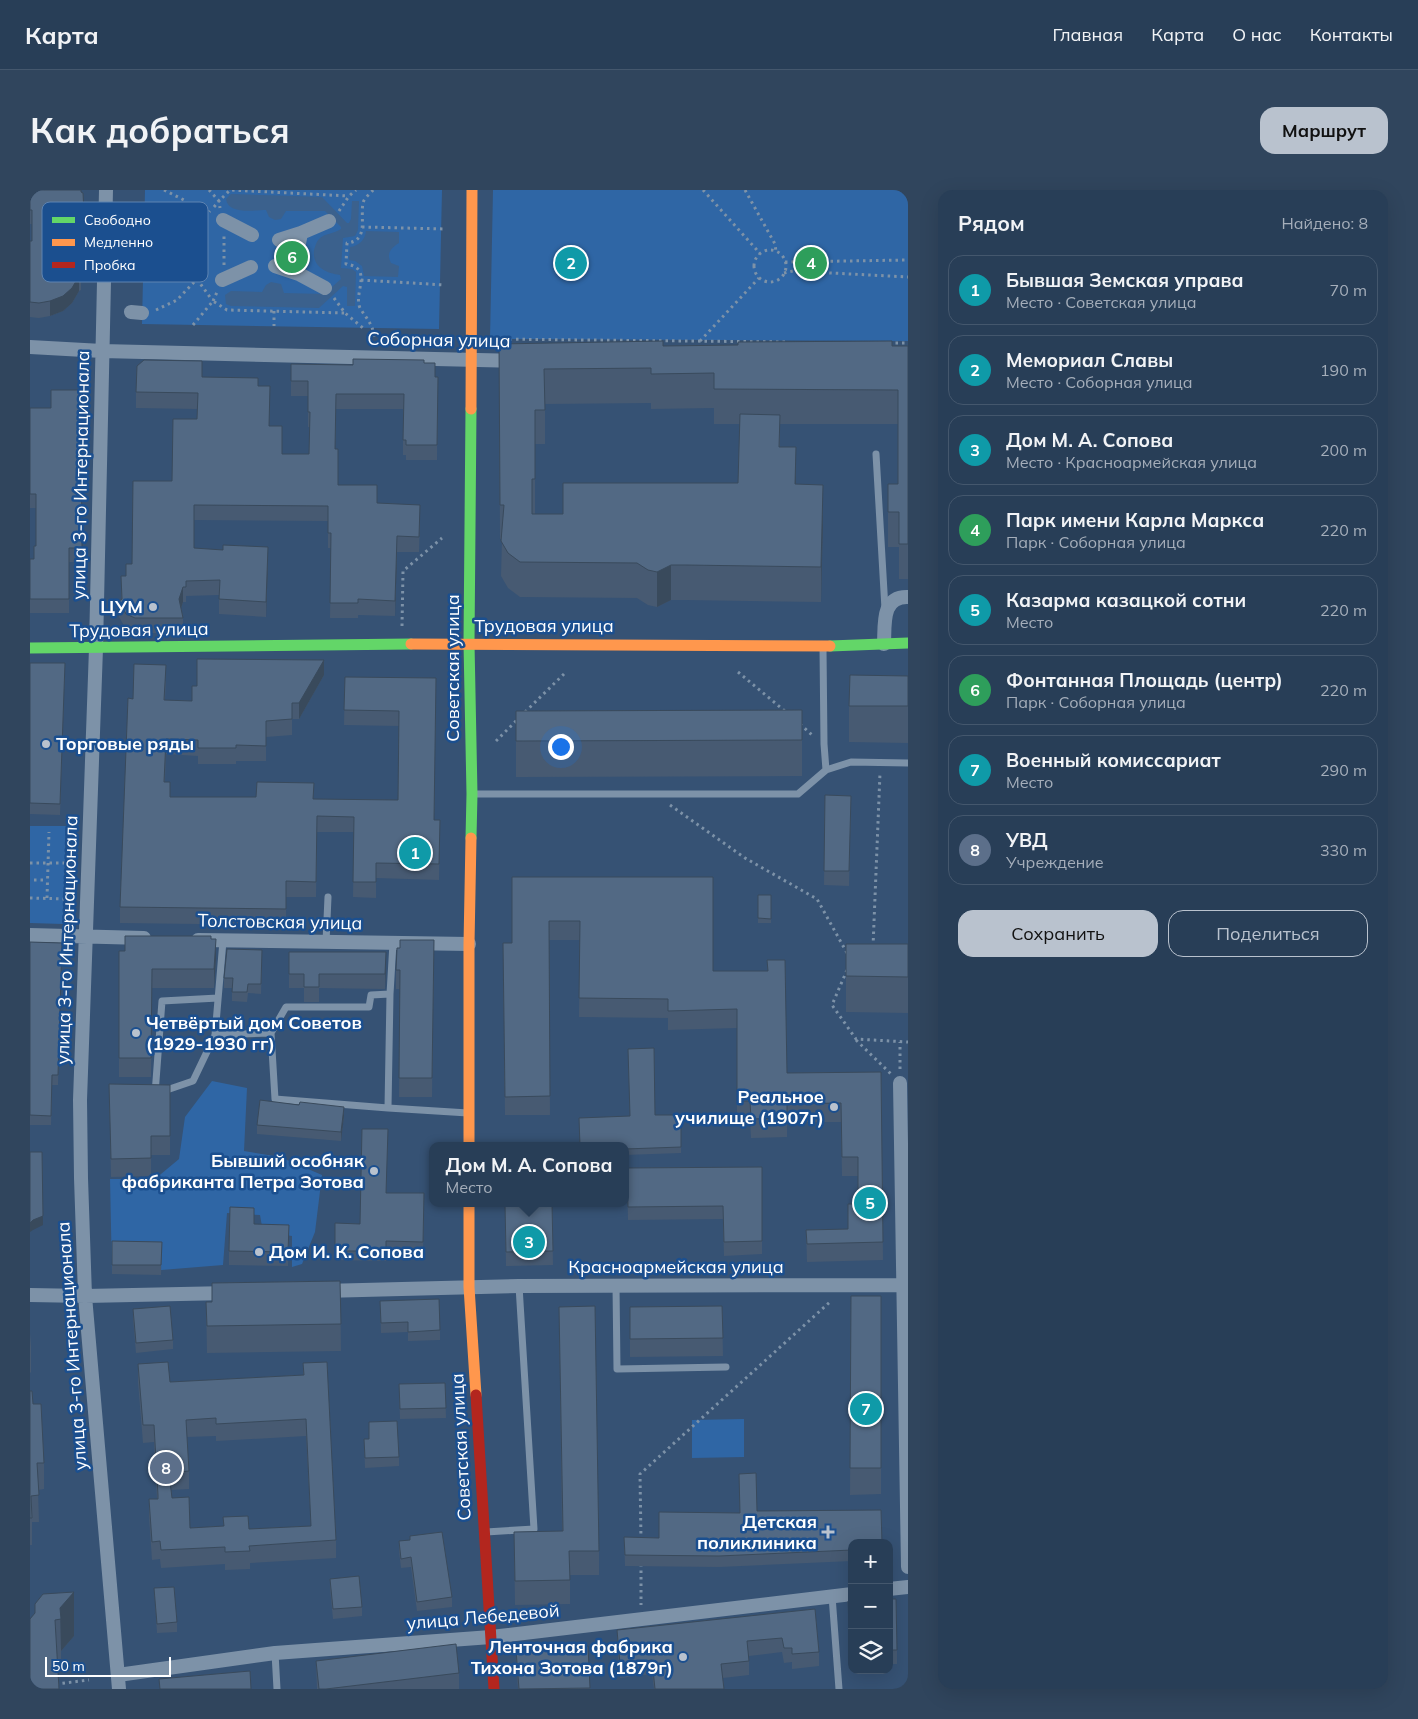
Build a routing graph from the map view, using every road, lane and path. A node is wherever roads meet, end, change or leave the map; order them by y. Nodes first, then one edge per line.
1 (164, 190) edge
2 (209, 190) edge
3 (356, 190) edge
4 (372, 190) edge
5 (472, 190) edge
6 (703, 190) edge
7 (745, 190) edge
8 (279, 191) edge
9 (349, 196) junction
10 (219, 201) junction
11 (186, 202) edge
12 (339, 210) dead end
13 (208, 213) edge
14 (223, 220) junction
15 (329, 221) dead end
16 (362, 227) junction
17 (446, 229) dead end
18 (301, 233) junction
19 (252, 235) dead end
20 (279, 240) dead end
21 (776, 252) junction
22 (760, 254) junction
23 (908, 260) edge
24 (785, 262) junction
25 (275, 266) dead end
26 (250, 267) dead end
27 (784, 273) junction
28 (299, 274) junction
29 (908, 277) edge
30 (759, 278) junction
31 (222, 280) junction
32 (361, 280) junction
33 (104, 282) edge
34 (195, 282) edge
35 (200, 282) edge
36 (445, 284) dead end
37 (325, 288) dead end
38 (336, 300) dead end
39 (213, 301) junction
40 (274, 311) junction
41 (137, 312) dead end
42 (345, 313) junction
43 (193, 325) dead end
44 (274, 326) dead end
45 (363, 328) dead end
46 (374, 337) dead end
47 (490, 339) dead end
48 (700, 341) junction
49 (788, 342) edge
50 (887, 343) edge
51 (908, 343) edge
52 (30, 347) edge
53 (102, 351) junction
54 (470, 360) junction
55 (532, 361) edge
56 (876, 454) dead end
57 (442, 538) dead end
58 (908, 597) edge
59 (885, 614) junction
60 (402, 632) dead end
61 (469, 643) junction
62 (908, 643) edge
63 (884, 644) junction
64 (823, 646) junction
65 (30, 648) edge
66 (96, 648) junction
67 (565, 672) dead end
68 (738, 672) dead end
69 (788, 714) edge
70 (795, 720) edge
71 (496, 741) dead end
72 (824, 744) junction
73 (880, 763) junction
74 (908, 763) edge
75 (826, 770) junction
76 (472, 794) junction
77 (654, 794) junction
78 (48, 832) dead end
79 (30, 863) edge
80 (48, 863) junction
81 (69, 863) dead end
82 (34, 880) dead end
83 (47, 880) junction
84 (328, 897) dead end
85 (30, 898) edge
86 (47, 898) junction
87 (67, 899) dead end
88 (30, 935) edge
89 (86, 937) junction
90 (154, 938) edge
91 (184, 939) edge
92 (224, 941) junction
93 (326, 942) junction
94 (393, 943) junction
95 (469, 944) junction
96 (872, 950) edge
97 (851, 960) edge
98 (847, 969) edge
99 (390, 994) junction
100 (218, 998) junction
101 (271, 1033) junction
102 (215, 1035) junction
103 (856, 1039) junction
104 (900, 1042) junction
105 (908, 1043) edge
106 (900, 1083) junction
107 (388, 1108) junction
108 (469, 1113) junction
109 (469, 1142) edge
110 (469, 1207) edge
111 (902, 1285) junction
112 (519, 1286) junction
113 (616, 1286) junction
114 (469, 1287) junction
115 (312, 1291) edge
116 (242, 1292) edge
117 (30, 1295) edge
118 (837, 1295) dead end
119 (85, 1296) junction
120 (726, 1367) dead end
121 (483, 1532) junction
122 (641, 1542) edge
123 (641, 1561) edge
124 (908, 1567) edge
125 (908, 1587) edge
126 (893, 1589) edge
127 (848, 1594) edge
128 (832, 1596) junction
129 (642, 1619) junction
130 (491, 1637) junction
131 (275, 1653) junction
132 (89, 1680) dead end
133 (119, 1682) edge
134 (56, 1684) edge
135 (277, 1689) edge
136 (494, 1689) edge
137 (839, 1689) edge

1 - 11 path
2 - 10 path
3 - 9 path
4 - 16 path
5 - 54 street, Советская улица
6 - 22 path
7 - 21 path
8 - 9 path
8 - 10 path
9 - 12 path
10 - 13 path
10 - 14 path
14 - 19 street
14 - 31 path
15 - 18 street
16 - 17 path
16 - 32 path
18 - 20 street
18 - 28 street
21 - 22 path
21 - 24 path
22 - 30 path
23 - 24 path
24 - 27 path
25 - 28 street
26 - 31 street
27 - 29 path
27 - 30 path
28 - 37 street
30 - 48 path
31 - 39 path
32 - 36 path
32 - 46 path
33 - 53 street, улица 3-го Интернационала
34 - 41 path
35 - 39 path
38 - 42 path
39 - 40 path
39 - 43 path
40 - 42 path
40 - 44 path
42 - 45 path
47 - 48 path
48 - 49 path
50 - 51 path
52 - 53 street, Соборная улица
53 - 54 street, Соборная улица
53 - 66 street, улица 3-го Интернационала
54 - 55 street, Соборная улица
54 - 61 street, Советская улица
56 - 59 lane
57 - 60 path
58 - 59 street
59 - 63 street
61 - 64 street, Трудовая улица
61 - 66 street, Трудовая улица
61 - 76 street, Советская улица
62 - 63 street, Трудовая улица
63 - 64 street, Трудовая улица
64 - 72 lane
65 - 66 street, Трудовая улица
66 - 89 street, улица 3-го Интернационала
67 - 71 path
68 - 69 path
70 - 72 path
72 - 75 lane
73 - 74 lane
73 - 75 lane
73 - 96 path
75 - 77 lane
76 - 77 lane
76 - 95 street, Советская улица
77 - 97 path
78 - 80 path
79 - 80 path
80 - 81 path
80 - 83 path
82 - 83 path
83 - 86 path
84 - 93 lane
85 - 86 path
86 - 87 path
88 - 89 street
89 - 90 street
89 - 119 street, улица 3-го Интернационала
91 - 92 street, Толстовская улица
92 - 93 street, Толстовская улица
92 - 100 lane
93 - 94 street, Толстовская улица
94 - 95 street, Толстовская улица
94 - 99 lane
95 - 108 street, Советская улица
98 - 103 path
99 - 101 lane
99 - 107 lane
100 - 102 lane
100 - 102 lane
101 - 102 lane
101 - 107 lane
103 - 104 path
103 - 106 path
104 - 105 path
104 - 106 path
106 - 111 street
107 - 108 lane
108 - 109 street, Советская улица
110 - 114 street, Советская улица
111 - 113 street, Красноармейская улица
111 - 124 street
112 - 113 street, Красноармейская улица
112 - 114 street, Красноармейская улица
112 - 121 lane
113 - 120 lane
114 - 115 street, Красноармейская улица
114 - 121 street, Советская улица
116 - 119 street
117 - 119 street
118 - 122 path
119 - 133 street, улица 3-го Интернационала
121 - 130 street, Советская улица
123 - 129 path
125 - 126 street
127 - 128 street, улица Лебедевой
128 - 129 street, улица Лебедевой
128 - 137 lane
129 - 130 street, улица Лебедевой
130 - 131 street, улица Лебедевой
130 - 136 street, Советская улица
131 - 133 street, улица Лебедевой
131 - 135 lane
132 - 134 path

